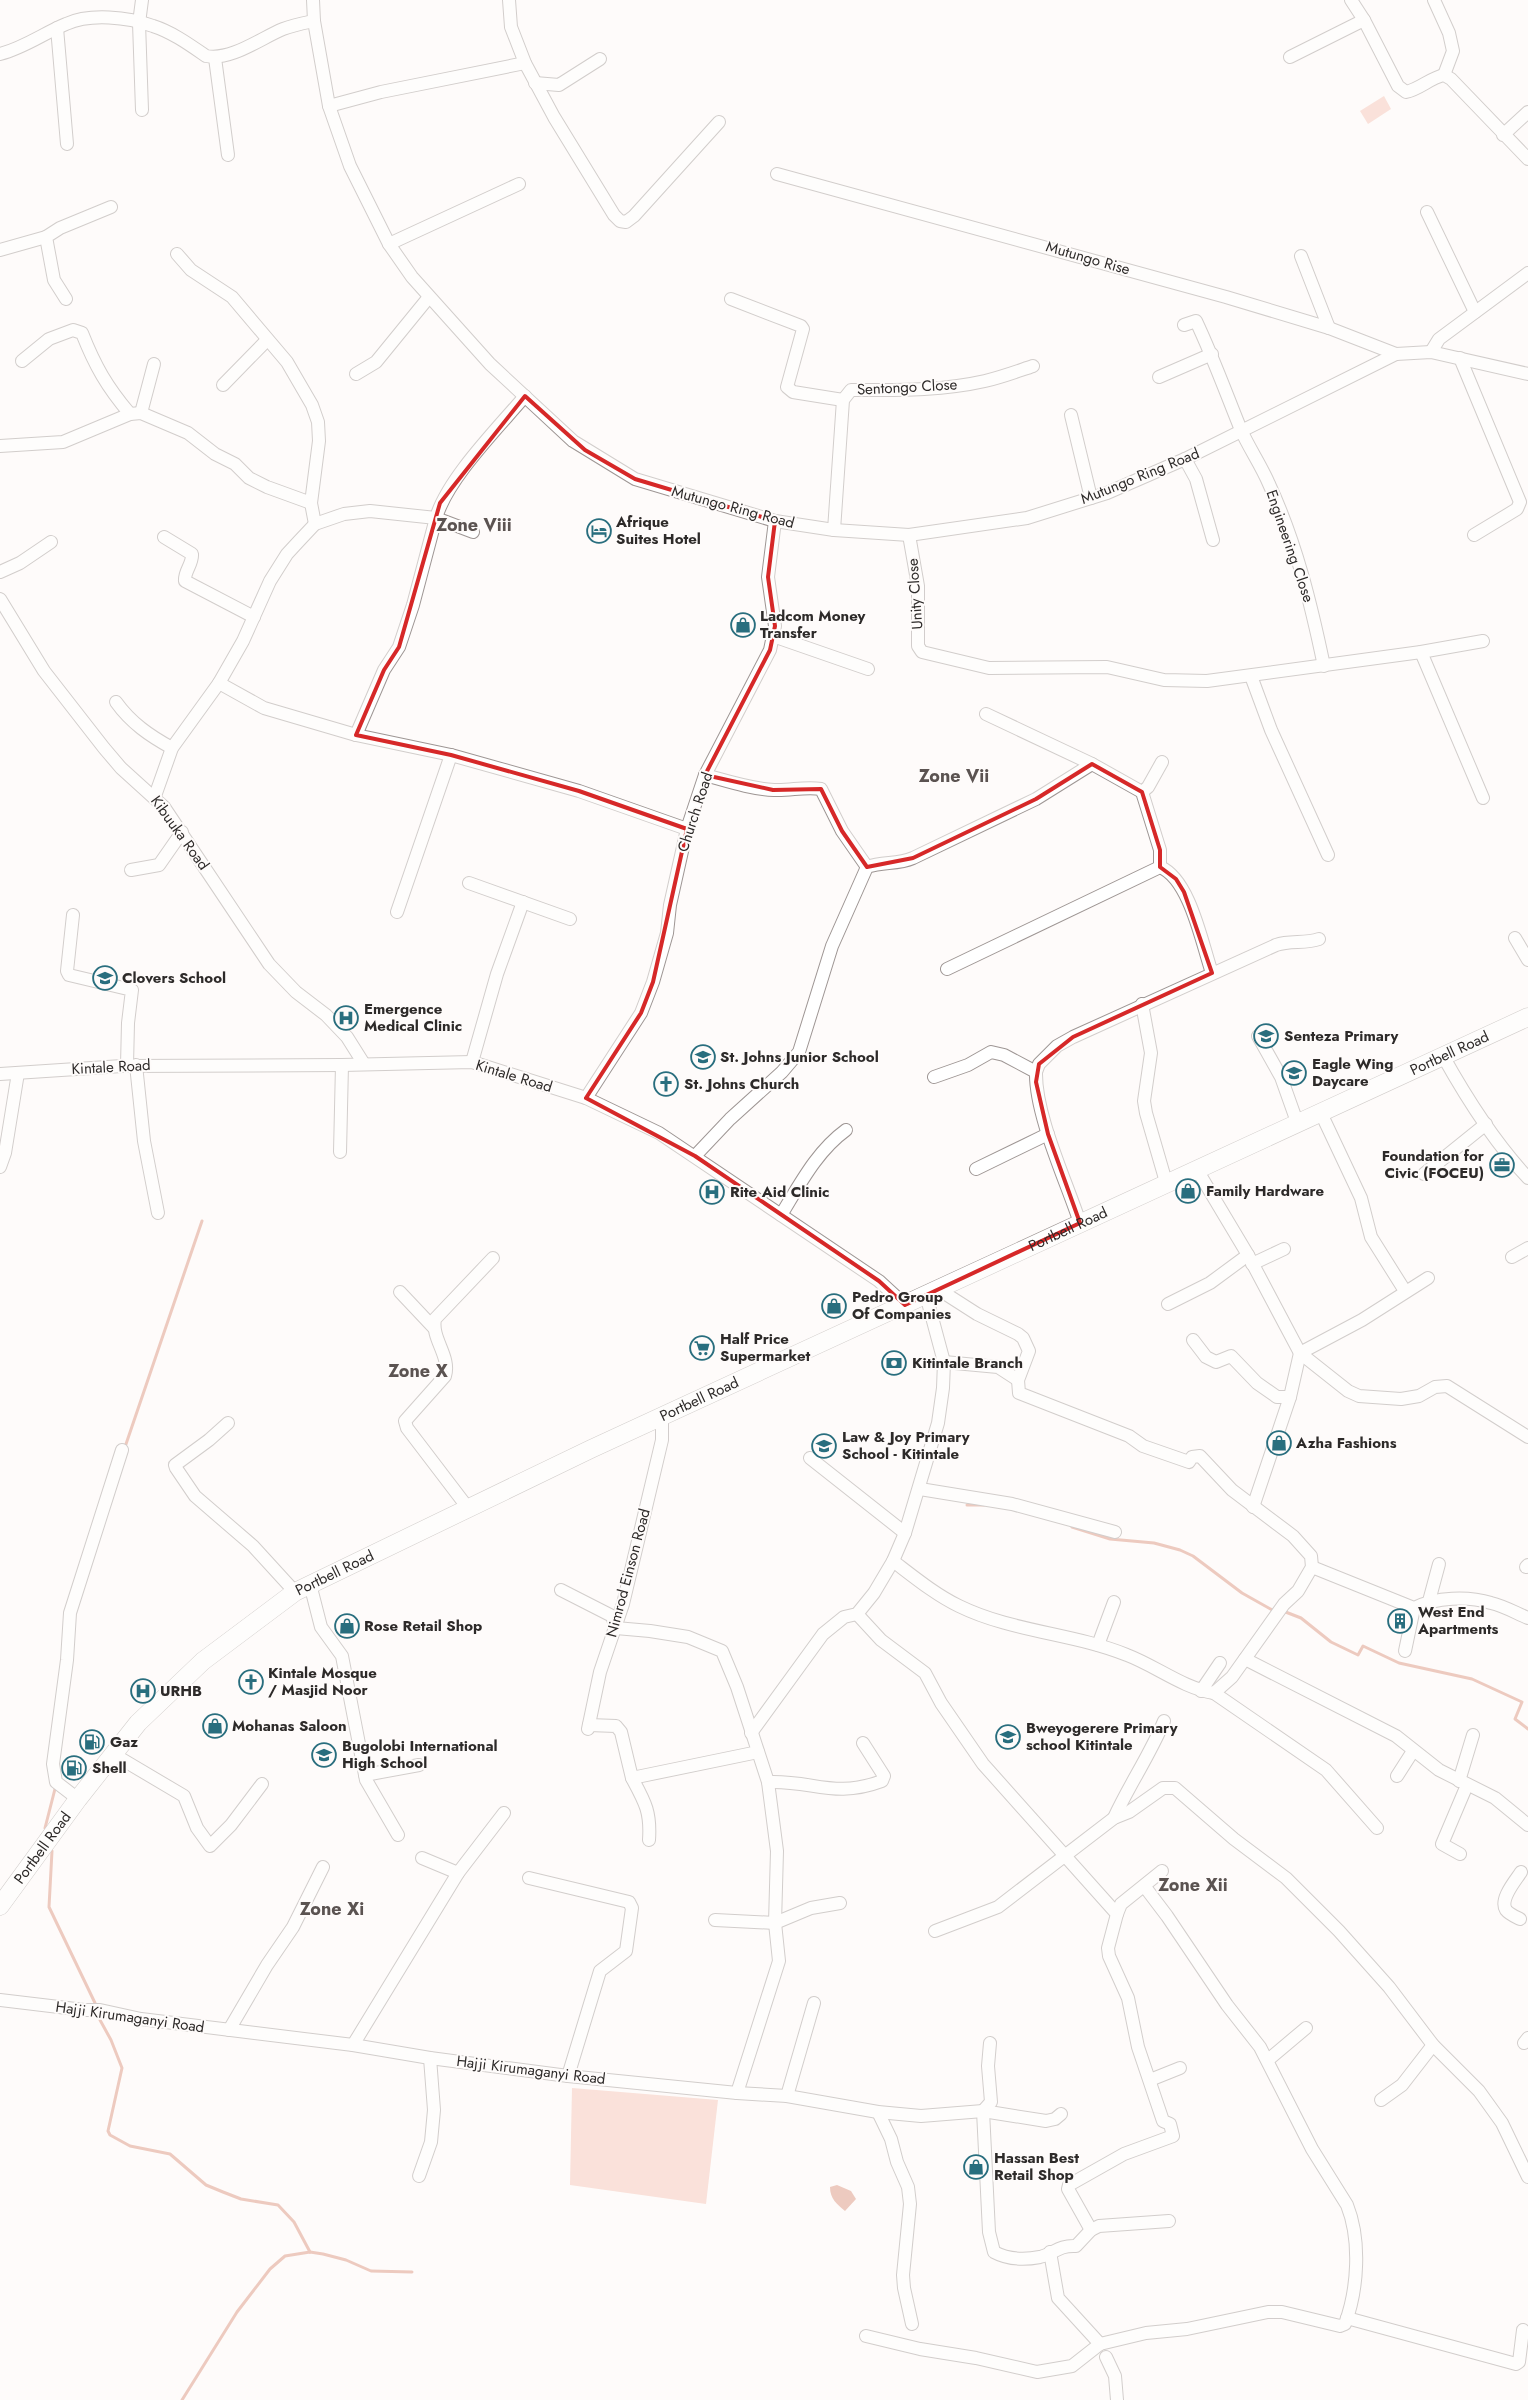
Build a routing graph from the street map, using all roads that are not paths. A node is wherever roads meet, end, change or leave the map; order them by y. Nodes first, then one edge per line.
1 (142, 0) edge
2 (313, 0) edge
3 (509, 0) edge
4 (1351, 0) edge
5 (1434, 0) edge
6 (1364, 20) junction
7 (314, 21) junction
8 (139, 23) junction
9 (57, 28) junction
10 (0, 54) edge
11 (1290, 57) dead end
12 (215, 58) junction
13 (600, 59) dead end
14 (525, 63) junction
15 (1444, 74) junction
16 (536, 84) junction
17 (329, 106) junction
18 (142, 110) dead end
19 (1528, 112) edge
20 (719, 122) dead end
21 (1503, 134) junction
22 (67, 144) dead end
23 (228, 155) dead end
24 (1528, 159) edge
25 (777, 174) dead end
26 (519, 184) dead end
27 (111, 207) dead end
28 (1427, 212) dead end
29 (46, 236) junction
30 (389, 244) junction
31 (0, 250) edge
32 (177, 254) dead end
33 (1301, 256) dead end
34 (1528, 273) edge
35 (429, 297) junction
36 (66, 299) dead end
37 (731, 299) dead end
38 (1475, 312) junction
39 (1184, 325) dead end
40 (1329, 328) junction
41 (268, 340) junction
42 (1431, 352) junction
43 (1212, 354) junction
44 (1396, 354) junction
45 (1460, 358) junction
46 (22, 361) dead end
47 (154, 364) dead end
48 (1034, 366) dead end
49 (356, 374) dead end
50 (1528, 374) edge
51 (1160, 377) dead end
52 (223, 385) dead end
53 (525, 396) junction
54 (843, 400) junction
55 (136, 414) junction
56 (1071, 415) dead end
57 (1242, 431) junction
58 (0, 446) edge
59 (1185, 460) junction
60 (1092, 498) junction
61 (311, 503) junction
62 (436, 518) junction
63 (775, 521) junction
64 (315, 524) junction
65 (834, 530) junction
66 (473, 532) dead end
67 (909, 535) junction
68 (1474, 535) dead end
69 (164, 537) dead end
70 (1213, 540) dead end
71 (51, 542) dead end
72 (0, 572) edge
73 (0, 599) edge
74 (254, 617) junction
75 (773, 636) junction
76 (1483, 641) dead end
77 (1421, 652) junction
78 (1324, 666) junction
79 (868, 669) dead end
80 (1251, 676) junction
81 (219, 683) junction
82 (116, 702) dead end
83 (986, 714) dead end
84 (356, 735) junction
85 (172, 748) junction
86 (450, 755) junction
87 (1162, 762) dead end
88 (1092, 764) junction
89 (705, 775) junction
90 (1142, 792) junction
91 (155, 796) junction
92 (1483, 798) dead end
93 (687, 829) junction
94 (182, 832) junction
95 (1328, 856) dead end
96 (867, 866) junction
97 (1160, 867) junction
98 (131, 870) dead end
99 (470, 883) dead end
100 (523, 902) junction
101 (397, 912) dead end
102 (73, 915) dead end
103 (570, 919) dead end
104 (1514, 938) dead end
105 (1318, 939) dead end
106 (1528, 960) edge
107 (947, 969) dead end
108 (1212, 973) junction
109 (1142, 1004) junction
110 (1528, 1017) edge
111 (1258, 1036) dead end
112 (1443, 1056) junction
113 (472, 1062) junction
114 (364, 1064) junction
115 (132, 1065) junction
116 (342, 1065) junction
117 (1036, 1072) junction
118 (18, 1073) junction
119 (0, 1074) edge
120 (934, 1077) dead end
121 (586, 1098) junction
122 (1320, 1111) junction
123 (1297, 1122) junction
124 (1486, 1124) junction
125 (846, 1130) dead end
126 (1048, 1134) junction
127 (340, 1152) dead end
128 (695, 1156) junction
129 (0, 1166) edge
130 (1196, 1168) junction
131 (976, 1169) dead end
132 (1424, 1174) dead end
133 (1528, 1178) edge
134 (1166, 1182) junction
135 (158, 1214) dead end
136 (781, 1214) junction
137 (1080, 1223) junction
138 (1528, 1248) edge
139 (1284, 1249) dead end
140 (1512, 1257) dead end
141 (493, 1258) dead end
142 (1250, 1260) junction
143 (1428, 1278) dead end
144 (1406, 1291) junction
145 (400, 1292) dead end
146 (932, 1292) junction
147 (1168, 1304) dead end
148 (905, 1305) junction
149 (433, 1327) junction
150 (1193, 1340) dead end
151 (1300, 1354) junction
152 (944, 1362) junction
153 (1018, 1380) junction
154 (1290, 1397) junction
155 (662, 1416) junction
156 (228, 1423) dead end
157 (1528, 1437) edge
158 (122, 1450) dead end
159 (810, 1458) dead end
160 (920, 1489) junction
161 (1254, 1507) junction
162 (468, 1508) junction
163 (1115, 1532) dead end
164 (905, 1533) junction
165 (894, 1561) junction
166 (1439, 1564) dead end
167 (1312, 1567) junction
168 (303, 1588) junction
169 (561, 1590) dead end
170 (1429, 1601) junction
171 (1114, 1602) dead end
172 (1414, 1608) junction
173 (857, 1614) junction
174 (1528, 1618) edge
175 (616, 1628) junction
176 (1098, 1644) junction
177 (1405, 1651) dead end
178 (1245, 1659) junction
179 (1220, 1663) dead end
180 (1201, 1690) junction
181 (1214, 1693) junction
182 (1164, 1721) dead end
183 (751, 1733) junction
184 (1472, 1735) dead end
185 (863, 1743) dead end
186 (1413, 1751) junction
187 (758, 1752) junction
188 (114, 1754) junction
189 (419, 1765) dead end
190 (365, 1775) junction
191 (1398, 1776) dead end
192 (632, 1778) junction
193 (768, 1782) junction
194 (1463, 1783) junction
195 (262, 1784) dead end
196 (78, 1799) junction
197 (504, 1813) dead end
198 (1114, 1818) junction
199 (1528, 1825) edge
200 (1377, 1828) dead end
201 (398, 1835) dead end
202 (649, 1840) dead end
203 (1064, 1854) junction
204 (1460, 1854) dead end
205 (422, 1858) dead end
206 (1528, 1860) edge
207 (323, 1867) dead end
208 (1162, 1871) dead end
209 (458, 1873) junction
210 (1525, 1874) edge
211 (529, 1878) dead end
212 (1145, 1887) junction
213 (840, 1903) dead end
214 (0, 1906) edge
215 (1117, 1914) junction
216 (1520, 1919) dead end
217 (715, 1920) dead end
218 (775, 1923) junction
219 (935, 1931) dead end
220 (0, 2000) edge
221 (814, 2004) dead end
222 (1306, 2028) dead end
223 (229, 2030) junction
224 (990, 2043) dead end
225 (353, 2045) junction
226 (1433, 2045) junction
227 (430, 2058) junction
228 (1268, 2060) junction
229 (1180, 2068) dead end
230 (568, 2076) junction
231 (1150, 2080) junction
232 (737, 2093) junction
233 (787, 2096) junction
234 (1381, 2100) dead end
235 (983, 2111) junction
236 (878, 2112) junction
237 (1061, 2114) dead end
238 (1527, 2174) edge
239 (420, 2176) dead end
240 (1169, 2221) dead end
241 (1091, 2230) junction
242 (1050, 2252) junction
243 (1347, 2318) junction
244 (912, 2324) dead end
245 (1523, 2330) dead end
246 (866, 2336) dead end
247 (1100, 2344) junction
248 (1106, 2357) dead end
249 (1117, 2400) edge

1 - 8 street
2 - 7 street, Mutungo Ring Road
3 - 14 street
4 - 6 street
5 - 15 street
6 - 11 street
6 - 15 street
7 - 12 street
7 - 17 street, Mutungo Ring Road
8 - 9 street
8 - 12 street
8 - 18 street
9 - 10 street
9 - 22 street
12 - 23 street
13 - 16 street
14 - 16 street
14 - 17 street
15 - 21 street
16 - 20 street
17 - 30 street, Mutungo Ring Road
19 - 21 street
21 - 24 street
25 - 40 street, Mutungo Rise
26 - 30 street
27 - 29 street
28 - 38 street
29 - 31 street
29 - 36 street
30 - 35 street, Mutungo Ring Road
32 - 41 street
33 - 40 street
34 - 38 street
35 - 49 street
35 - 53 street, Mutungo Ring Road
37 - 54 street, Sentongo Close
38 - 42 street
39 - 43 street, Engineering Close
40 - 44 street, Mutungo Rise
41 - 52 street
41 - 61 street
42 - 44 street
42 - 45 street
43 - 51 street
43 - 57 street, Engineering Close
44 - 57 street, Mutungo Ring Road
45 - 50 street
45 - 68 street
46 - 55 street
47 - 55 street
48 - 54 street, Sentongo Close
53 - 62 street
53 - 63 street, Mutungo Ring Road
54 - 65 street, Sentongo Close
55 - 58 street
55 - 61 street
56 - 60 street
57 - 59 street, Mutungo Ring Road
57 - 78 street, Engineering Close
59 - 60 street, Mutungo Ring Road
59 - 70 street
60 - 67 street, Mutungo Ring Road
61 - 64 street
62 - 64 street
62 - 66 street
62 - 84 street
63 - 65 street, Mutungo Ring Road
63 - 75 street, Church Road
64 - 74 street
65 - 67 street, Mutungo Ring Road
67 - 80 street, Unity Close
69 - 74 street
71 - 72 street
73 - 91 street, Kibuuka Road
74 - 81 street
75 - 79 street
75 - 89 street, Church Road
76 - 77 street
77 - 78 street
77 - 92 street
78 - 80 street
80 - 95 street
81 - 84 street
81 - 85 street
82 - 85 street
83 - 88 street
84 - 86 street
85 - 91 street
86 - 93 street
86 - 101 street
87 - 90 street
88 - 90 street
88 - 96 street
89 - 93 street, Church Road
89 - 96 street
90 - 97 street
91 - 94 street, Kibuuka Road
93 - 121 street, Church Road
94 - 98 street
94 - 114 street, Kibuuka Road
96 - 128 street
97 - 107 street
97 - 108 street
99 - 100 street
100 - 103 street
100 - 113 street
102 - 115 street
104 - 106 street
105 - 108 street
108 - 109 street
109 - 117 street
109 - 134 street
110 - 112 main road, Portbell Road
111 - 123 street
112 - 122 main road, Portbell Road
112 - 124 street
113 - 114 street, Kintale Road
113 - 121 street, Kintale Road
114 - 116 street, Kintale Road
115 - 116 street, Kintale Road
115 - 118 street, Kintale Road
115 - 135 street
116 - 127 street
117 - 120 street
117 - 126 street
118 - 119 street, Kintale Road
118 - 129 street
121 - 128 street, Kintale Road
122 - 123 main road, Portbell Road
122 - 144 street
123 - 130 main road, Portbell Road
124 - 132 street
124 - 133 street
125 - 136 street
126 - 131 street
126 - 137 street
128 - 136 street, Kintale Road
130 - 134 main road, Portbell Road
130 - 142 street
134 - 137 main road, Portbell Road
136 - 148 street, Kintale Road
137 - 146 main road, Portbell Road
138 - 140 street
139 - 142 street
141 - 149 street
142 - 147 street
142 - 151 street
143 - 144 street
144 - 151 street
145 - 149 street
146 - 148 main road, Portbell Road
146 - 152 street
146 - 153 street
148 - 155 main road, Portbell Road
149 - 162 street
150 - 154 street
151 - 154 street
151 - 157 street
152 - 153 street
152 - 160 street
153 - 161 street
154 - 161 street
155 - 162 main road, Portbell Road
155 - 175 street, Nimrod Einson Road
156 - 168 street
158 - 196 street
159 - 164 street
160 - 163 street
160 - 164 street
161 - 167 street
162 - 168 main road, Portbell Road
164 - 165 street
165 - 173 street
165 - 176 street
166 - 170 street
167 - 172 street
167 - 178 street
168 - 188 main road, Portbell Road
168 - 190 street
169 - 175 street
170 - 172 street
170 - 174 street
171 - 176 street
172 - 177 street
173 - 183 street
173 - 203 street
175 - 183 street
175 - 192 street, Nimrod Einson Road
176 - 180 street
178 - 181 street
178 - 186 street
179 - 180 street
180 - 181 street
181 - 200 street
182 - 198 street
183 - 187 street
184 - 194 street
185 - 193 street
186 - 191 street
186 - 194 street
187 - 192 street
187 - 193 street
188 - 195 street
188 - 196 main road, Portbell Road
189 - 190 street
190 - 201 street
192 - 202 street
193 - 218 street
194 - 199 street
194 - 204 street
196 - 214 main road, Portbell Road
197 - 209 street
198 - 203 street
198 - 226 street
203 - 215 street
203 - 219 street
205 - 209 street
206 - 210 street
207 - 223 street
208 - 212 street
209 - 225 street
210 - 216 street
211 - 230 street
212 - 215 street
212 - 228 street
213 - 218 street
215 - 231 street
217 - 218 street
218 - 232 street
220 - 223 street, Hajji Kirumaganyi Road
221 - 233 street
222 - 228 street
223 - 225 street, Hajji Kirumaganyi Road
224 - 235 street
225 - 227 street, Hajji Kirumaganyi Road
226 - 234 street
226 - 238 street
227 - 230 street, Hajji Kirumaganyi Road
227 - 239 street
228 - 243 street
229 - 231 street
230 - 232 street, Hajji Kirumaganyi Road
231 - 241 street
232 - 233 street, Hajji Kirumaganyi Road
233 - 236 street, Hajji Kirumaganyi Road
235 - 236 street, Hajji Kirumaganyi Road
235 - 237 street, Hajji Kirumaganyi Road
235 - 242 street
236 - 244 street
240 - 241 street
241 - 242 street
242 - 247 street
243 - 245 street
243 - 247 street
246 - 247 street
248 - 249 street

